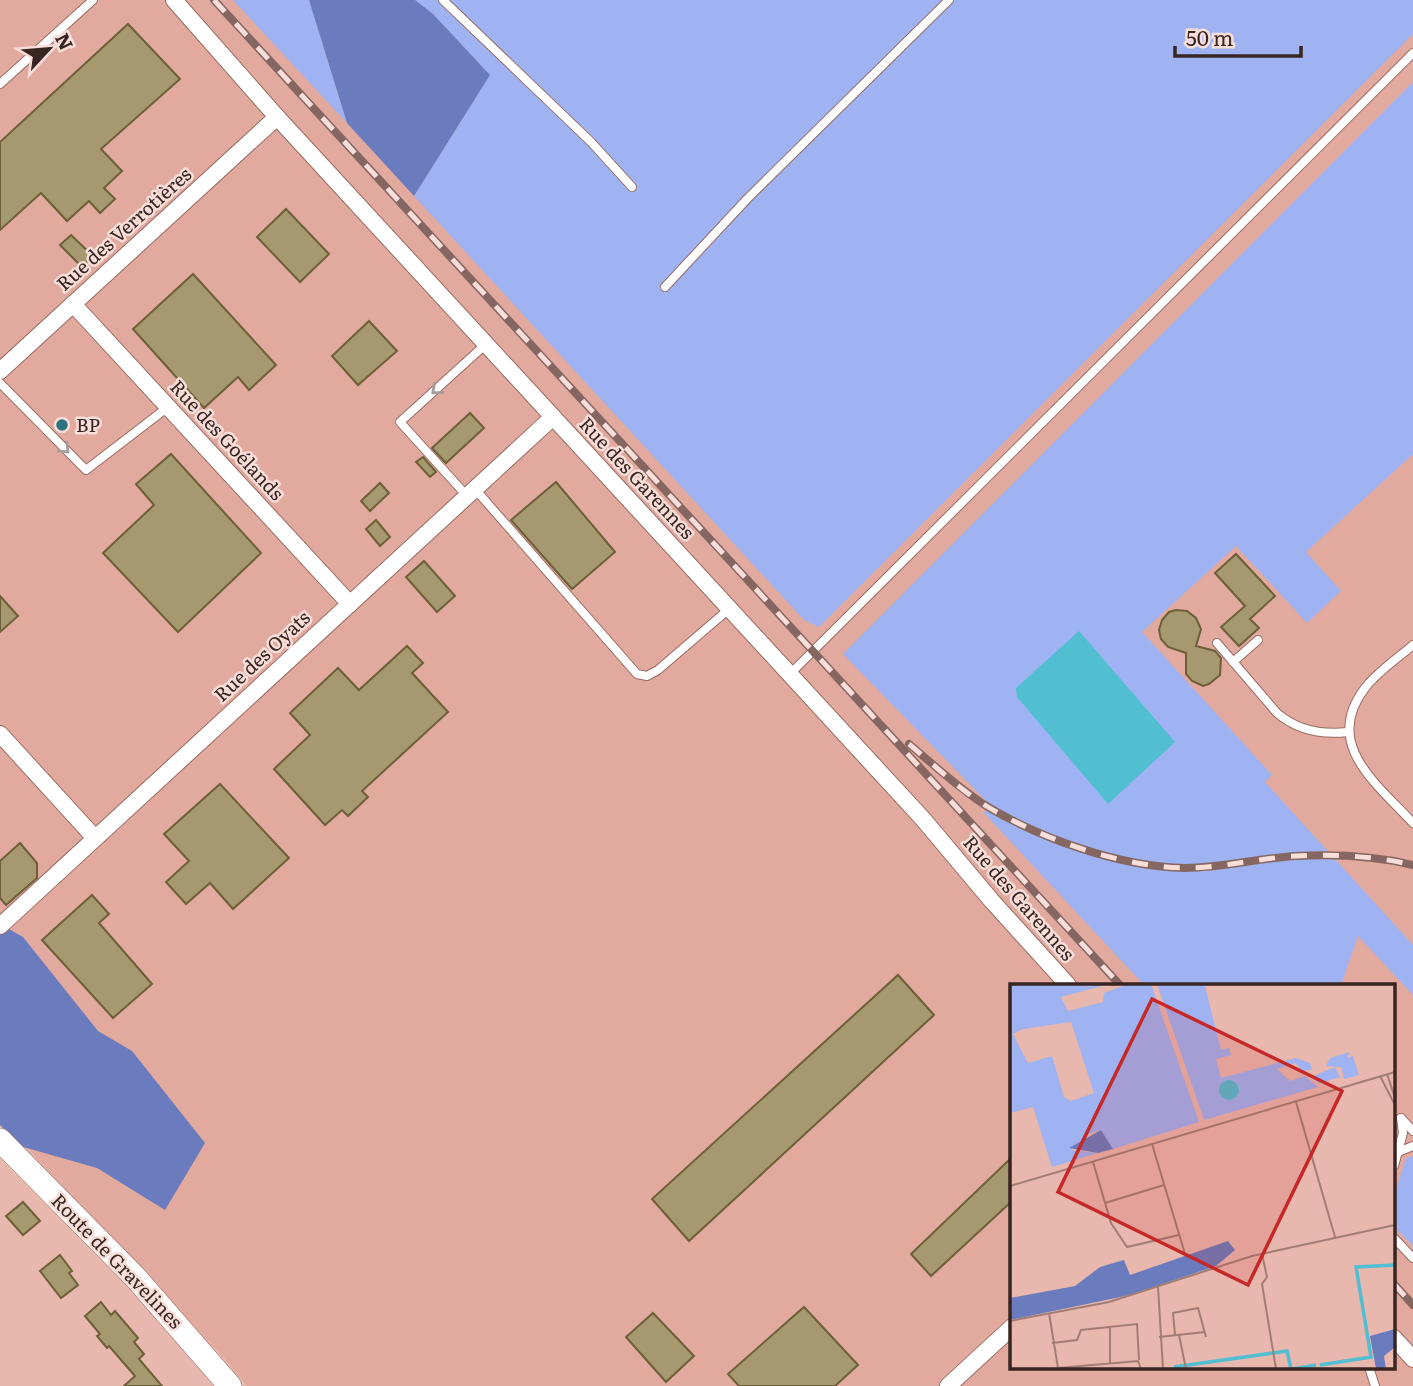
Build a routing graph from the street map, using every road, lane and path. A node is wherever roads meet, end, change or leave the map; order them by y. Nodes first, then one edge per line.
1 (93, 0) edge
2 (174, 0) edge
3 (443, 0) edge
4 (949, 0) edge
5 (1413, 53) edge
6 (0, 84) edge
7 (277, 117) junction
8 (632, 187) dead end
9 (665, 287) dead end
10 (73, 304) junction
11 (486, 344) junction
12 (0, 371) edge
13 (0, 383) edge
14 (168, 407) junction
15 (553, 417) junction
16 (471, 493) junction
17 (350, 604) junction
18 (729, 609) junction
19 (1258, 640) dead end
20 (1217, 643) dead end
21 (1413, 645) edge
22 (1233, 662) junction
23 (789, 675) junction
24 (1348, 732) junction
25 (0, 734) edge
26 (1413, 823) edge
27 (96, 838) junction
28 (0, 926) edge
29 (1067, 984) edge
30 (1413, 1131) edge
31 (0, 1140) edge
32 (1413, 1146) edge
33 (1398, 1152) junction
34 (1396, 1159) edge
35 (1396, 1240) edge
36 (1413, 1258) edge
37 (1010, 1329) edge
38 (1396, 1340) edge
39 (1413, 1359) edge
40 (1369, 1368) edge
41 (223, 1384) edge
42 (948, 1386) edge
43 (1375, 1386) edge

1 - 6 lane
2 - 7 street, Rue des Garennes
3 - 8 lane
4 - 9 lane
5 - 23 lane
7 - 10 street, Rue des Verrotières
7 - 11 street, Rue des Garennes
10 - 12 street, Rue des Verrotières
10 - 14 street, Rue des Goélands
11 - 15 street, Rue des Garennes
11 -> 16 lane
13 -> 14 lane
14 - 17 street, Rue des Goélands
15 - 16 street, Rue des Oyats
15 - 18 street, Rue des Garennes
16 - 17 street, Rue des Oyats
16 - 18 lane
17 - 27 street, Rue des Oyats
18 - 23 street, Rue des Garennes
19 - 22 lane
20 - 22 lane
21 - 24 lane
22 - 24 lane
23 - 29 street, Rue des Garennes
24 - 26 lane
25 - 27 street
27 - 28 street, Rue des Oyats
30 - 33 lane
31 - 41 main road, Route de Gravelines
32 - 33 lane
33 - 34 lane
35 - 36 lane
37 - 42 street
38 - 39 street
40 - 43 lane

